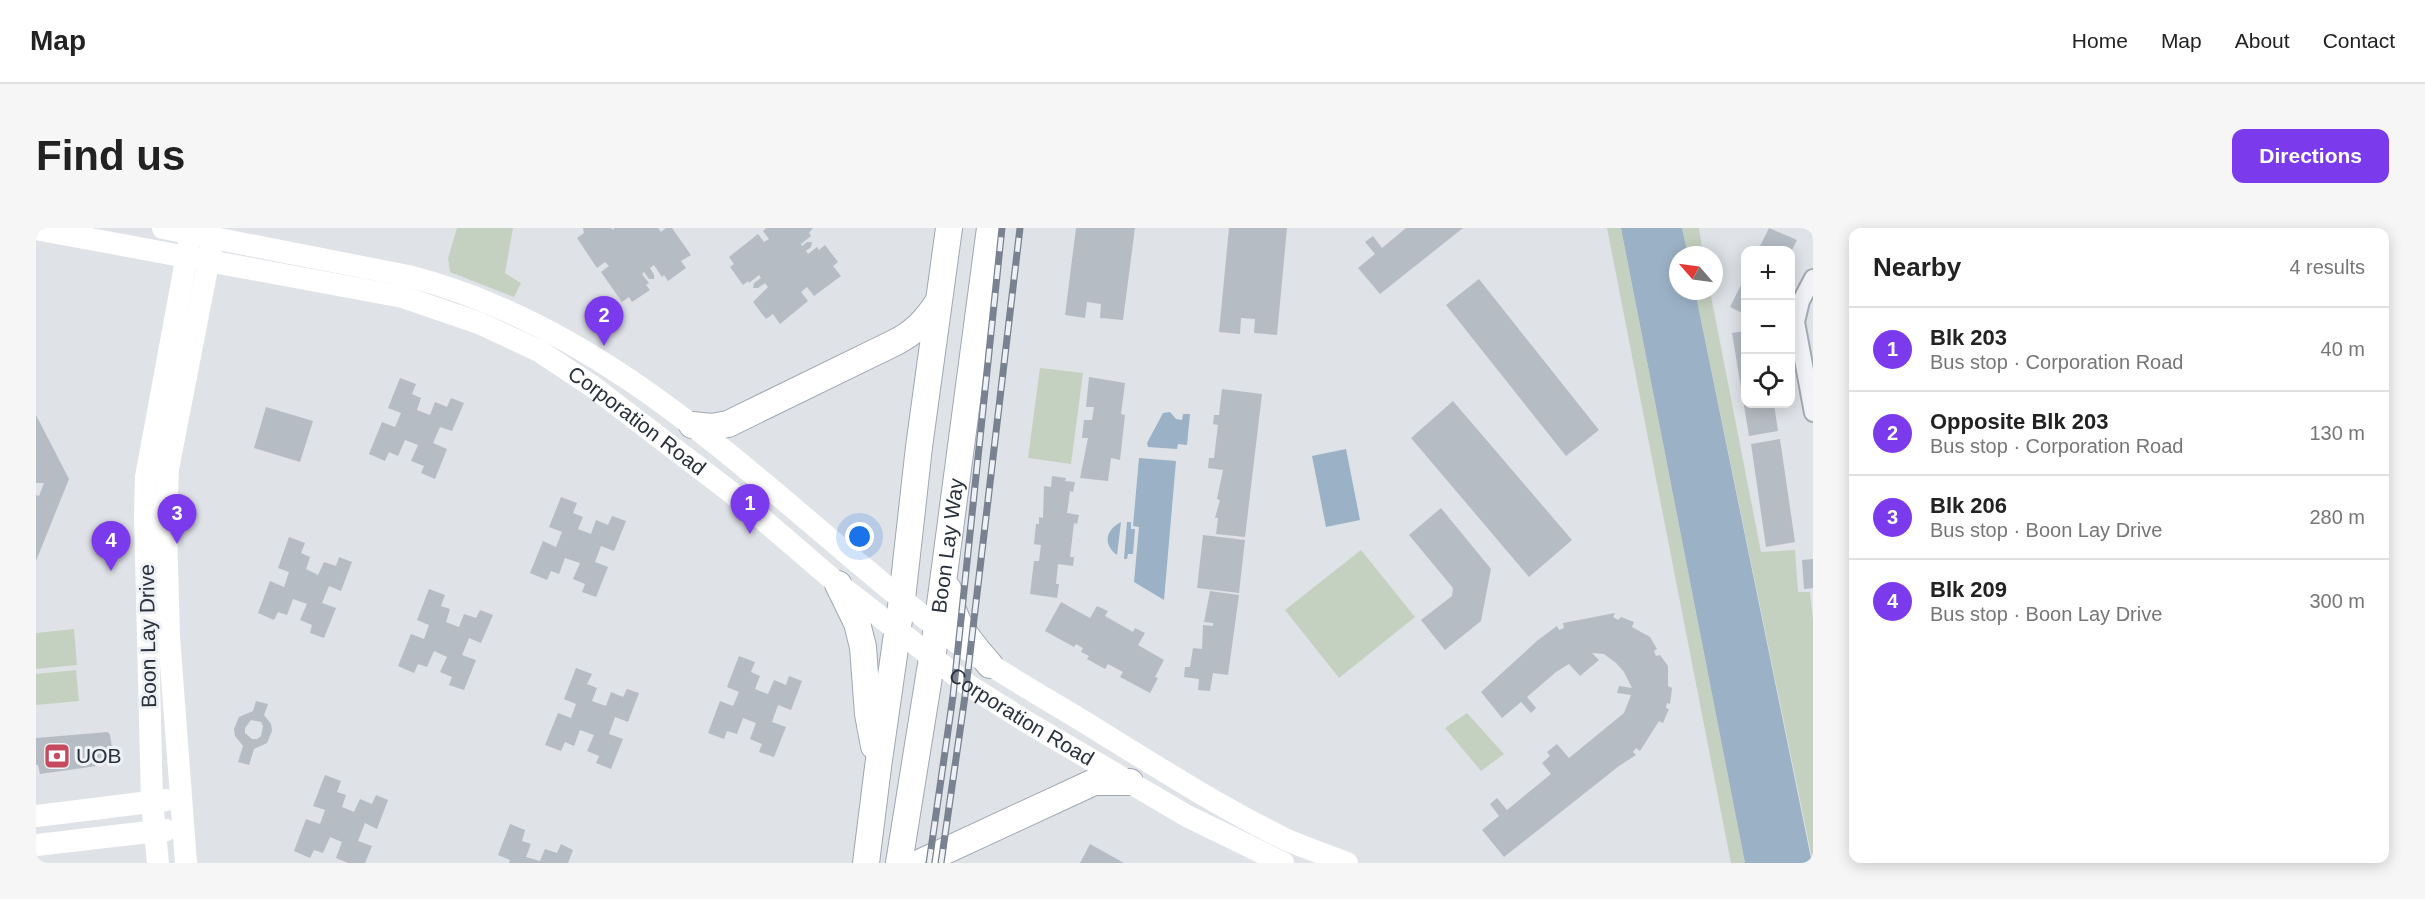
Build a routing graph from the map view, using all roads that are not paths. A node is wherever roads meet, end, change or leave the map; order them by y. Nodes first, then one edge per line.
1 (164, 228) edge
2 (949, 228) edge
3 (990, 228) edge
4 (36, 229) edge
5 (201, 236) junction
6 (197, 260) junction
7 (1813, 278) edge
8 (424, 280) junction
9 (939, 300) junction
10 (419, 302) junction
11 (1813, 413) edge
12 (692, 425) junction
13 (945, 568) junction
14 (838, 584) junction
15 (902, 599) junction
16 (937, 627) junction
17 (898, 632) junction
18 (932, 658) junction
19 (990, 665) junction
20 (878, 767) junction
21 (1130, 783) junction
22 (180, 799) junction
23 (152, 801) junction
24 (43, 815) edge
25 (183, 828) junction
26 (154, 832) junction
27 (46, 843) edge
28 (158, 863) edge
29 (186, 863) edge
30 (866, 863) edge
31 (899, 863) edge
32 (919, 863) edge
33 (1283, 863) edge
34 (1347, 863) edge

1 - 5 main road, Corporation Road
2 - 9 main road, Boon Lay Way
3 - 13 main road, Boon Lay Way
4 - 6 main road, Corporation Road
5 - 6 main road, Boon Lay Drive
5 - 8 main road, Corporation Road
6 - 10 main road, Corporation Road
6 - 22 main road, Boon Lay Drive
6 - 23 main road, Boon Lay Drive
7 - 11 street
8 - 10 main road
8 - 12 main road, Corporation Road
9 - 12 main road
9 - 15 main road, Boon Lay Way
10 - 14 main road, Corporation Road
12 - 15 main road, Corporation Road
13 - 16 main road, Boon Lay Way
13 - 19 main road
14 - 17 main road, Corporation Road
14 - 20 main road
15 - 16 main road, Corporation Road
15 - 17 main road, Boon Lay Way
16 - 18 main road, Boon Lay Way
16 - 19 main road, Corporation Road
17 - 18 main road, Corporation Road
17 - 20 main road, Boon Lay Way
18 - 21 main road, Corporation Road
18 - 31 main road, Boon Lay Way
19 - 34 main road, Corporation Road
20 - 30 main road, Boon Lay Way
21 - 32 main road
21 - 33 main road, Corporation Road
22 - 23 main road
22 - 25 main road, Boon Lay Drive
23 - 24 main road
23 - 26 main road, Boon Lay Drive
24 - 27 main road
25 - 26 main road
25 - 29 main road, Boon Lay Drive
26 - 27 main road
26 - 28 main road, Boon Lay Drive

